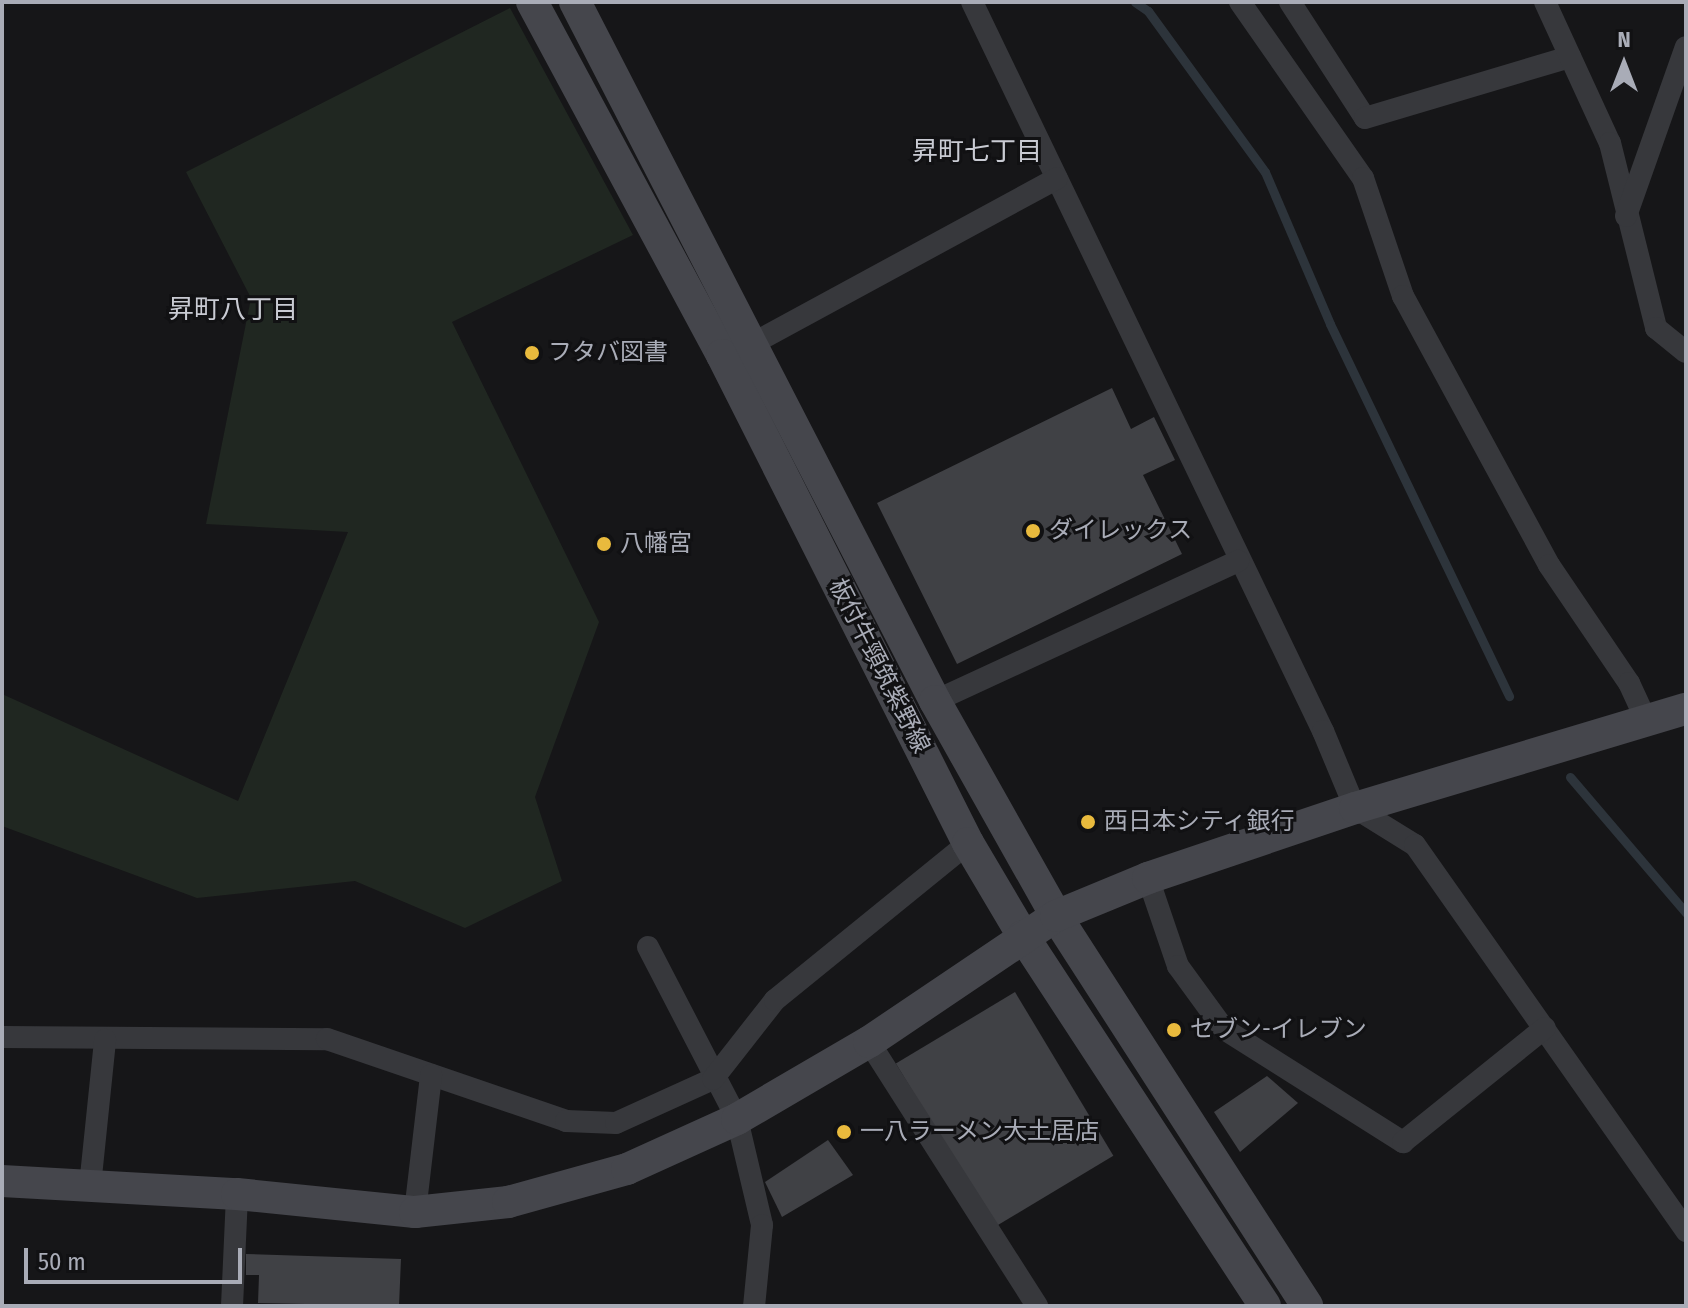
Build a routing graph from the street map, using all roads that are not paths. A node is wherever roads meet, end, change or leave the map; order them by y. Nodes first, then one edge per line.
1 (532, 2) edge
2 (575, 2) edge
3 (972, 2) edge
4 (1240, 2) edge
5 (1290, 2) edge
6 (1545, 2) edge
7 (1686, 47) edge
8 (1570, 57) junction
9 (1057, 178) junction
10 (1625, 217) junction
11 (750, 345) junction
12 (1686, 352) edge
13 (1238, 561) junction
14 (935, 701) junction
15 (1686, 709) edge
16 (1647, 722) junction
17 (1355, 808) junction
18 (968, 843) junction
19 (1148, 878) junction
20 (1056, 916) junction
21 (1023, 936) junction
22 (648, 947) dead end
23 (1545, 1028) junction
24 (2, 1037) edge
25 (105, 1040) junction
26 (869, 1042) junction
27 (431, 1075) junction
28 (713, 1079) junction
29 (737, 1119) junction
30 (2, 1181) edge
31 (90, 1186) junction
32 (237, 1194) junction
33 (415, 1212) junction
34 (1686, 1231) edge
35 (232, 1306) edge
36 (754, 1306) edge
37 (1037, 1306) edge
38 (1265, 1306) edge
39 (1307, 1306) edge

1 - 18 main road, 板付牛頸筑紫野線
2 - 11 main road, 板付牛頸筑紫野線
3 - 9 street
4 - 16 street
5 - 8 street
6 - 8 street
7 - 10 street
8 - 10 street
9 - 11 street
9 - 13 street
10 - 12 street
11 - 14 main road, 板付牛頸筑紫野線
13 - 14 street
13 - 17 street
14 - 20 main road, 板付牛頸筑紫野線
15 - 16 main road
16 - 17 main road
17 - 19 main road
17 - 23 street
18 - 21 main road, 板付牛頸筑紫野線
18 - 28 street
19 - 20 main road
19 - 23 street
20 - 21 main road
20 - 39 main road, 板付牛頸筑紫野線
21 - 26 main road
21 - 38 main road, 板付牛頸筑紫野線
22 - 28 street
23 - 34 street
24 - 25 street
25 - 27 street
25 - 31 street
26 - 29 main road
26 - 37 street
27 - 28 street
27 - 33 street
28 - 29 street
29 - 33 main road
29 - 36 street
30 - 31 main road
31 - 32 main road
32 - 33 main road
32 - 35 street

